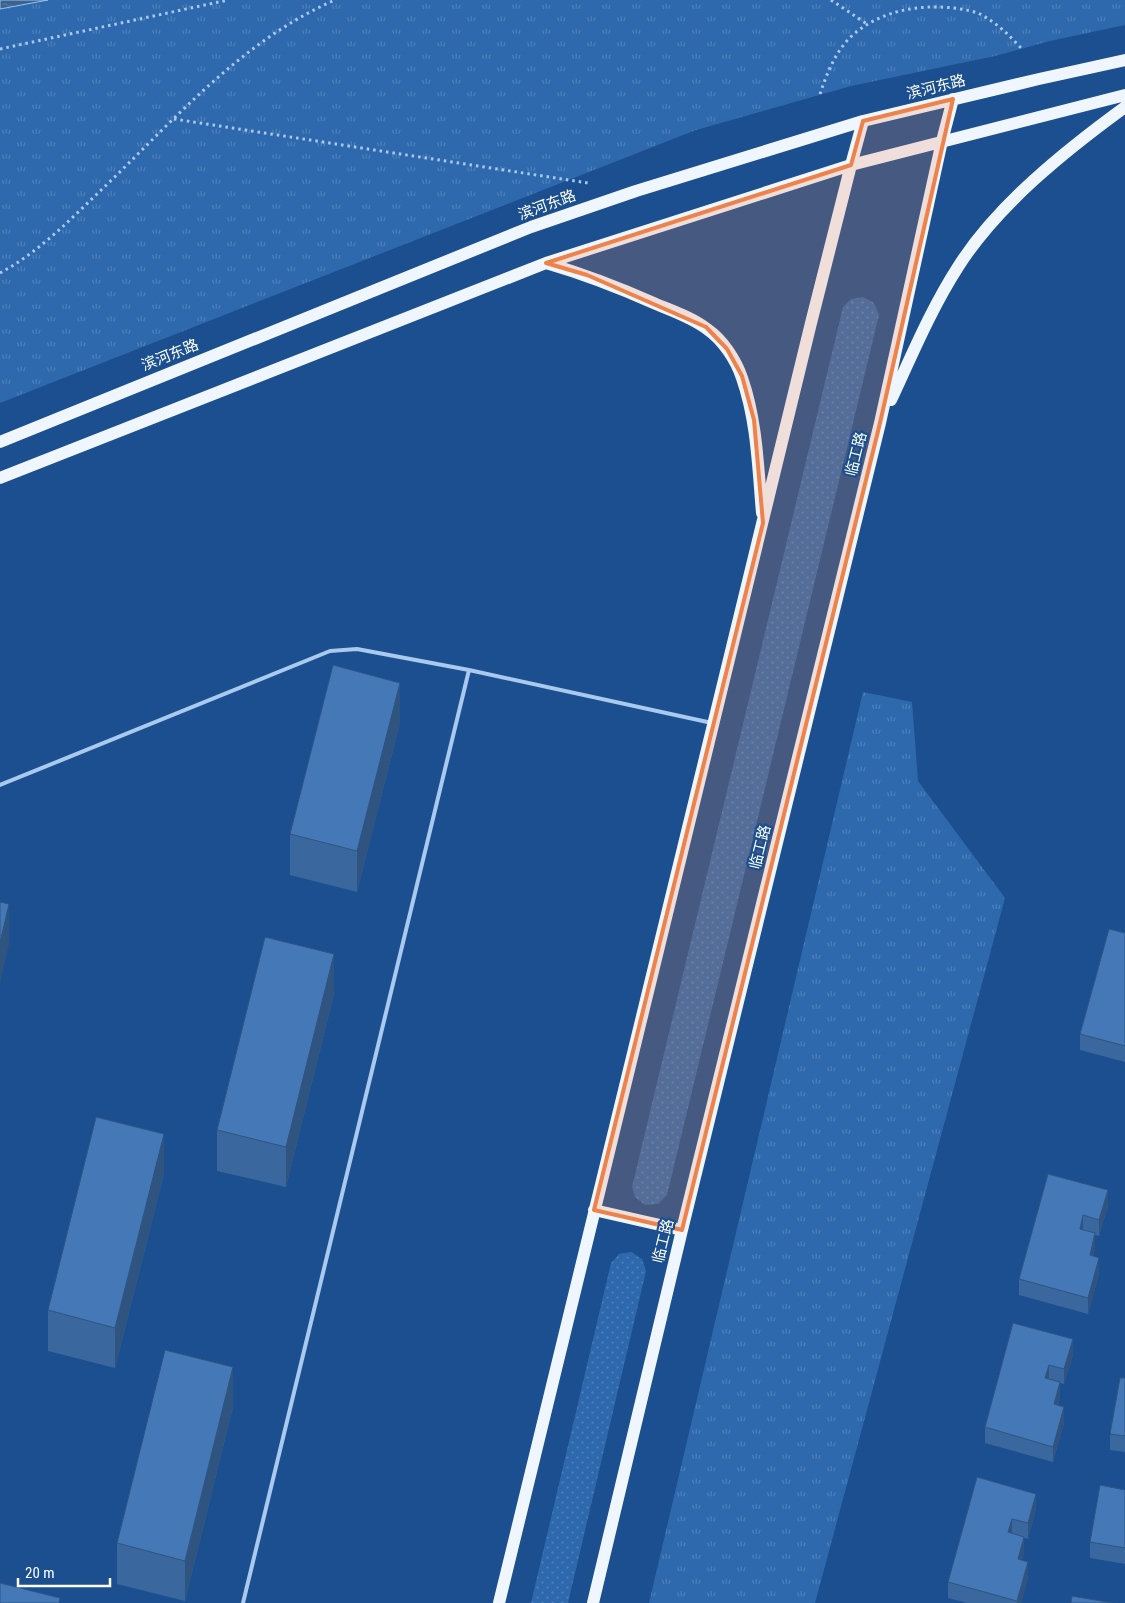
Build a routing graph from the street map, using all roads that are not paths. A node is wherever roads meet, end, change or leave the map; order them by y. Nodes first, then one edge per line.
1 (1125, 60) edge
2 (1125, 95) edge
3 (953, 99) junction
4 (1125, 107) edge
5 (864, 121) junction
6 (942, 141) junction
7 (851, 165) junction
8 (546, 263) junction
9 (880, 422) junction
10 (0, 442) edge
11 (0, 478) edge
12 (763, 523) junction
13 (470, 670) junction
14 (714, 723) junction
15 (0, 785) edge
16 (594, 1210) junction
17 (682, 1230) junction
18 (243, 1603) edge
19 (499, 1603) edge
20 (593, 1603) edge

1 - 3 main road, 滨河东路
2 - 6 main road
3 - 5 main road, 滨河东路
3 - 6 main road, 临工路
4 - 9 main road
5 - 7 main road
5 - 10 main road, 滨河东路
6 - 7 main road
6 - 9 main road, 临工路
7 - 8 main road
7 - 12 main road
8 - 11 main road
8 - 12 main road
9 - 17 main road, 临工路
12 - 14 main road
13 - 14 lane
13 - 15 lane
13 - 18 lane
14 - 16 main road
16 - 17 main road
16 - 19 main road
17 - 20 main road, 临工路

